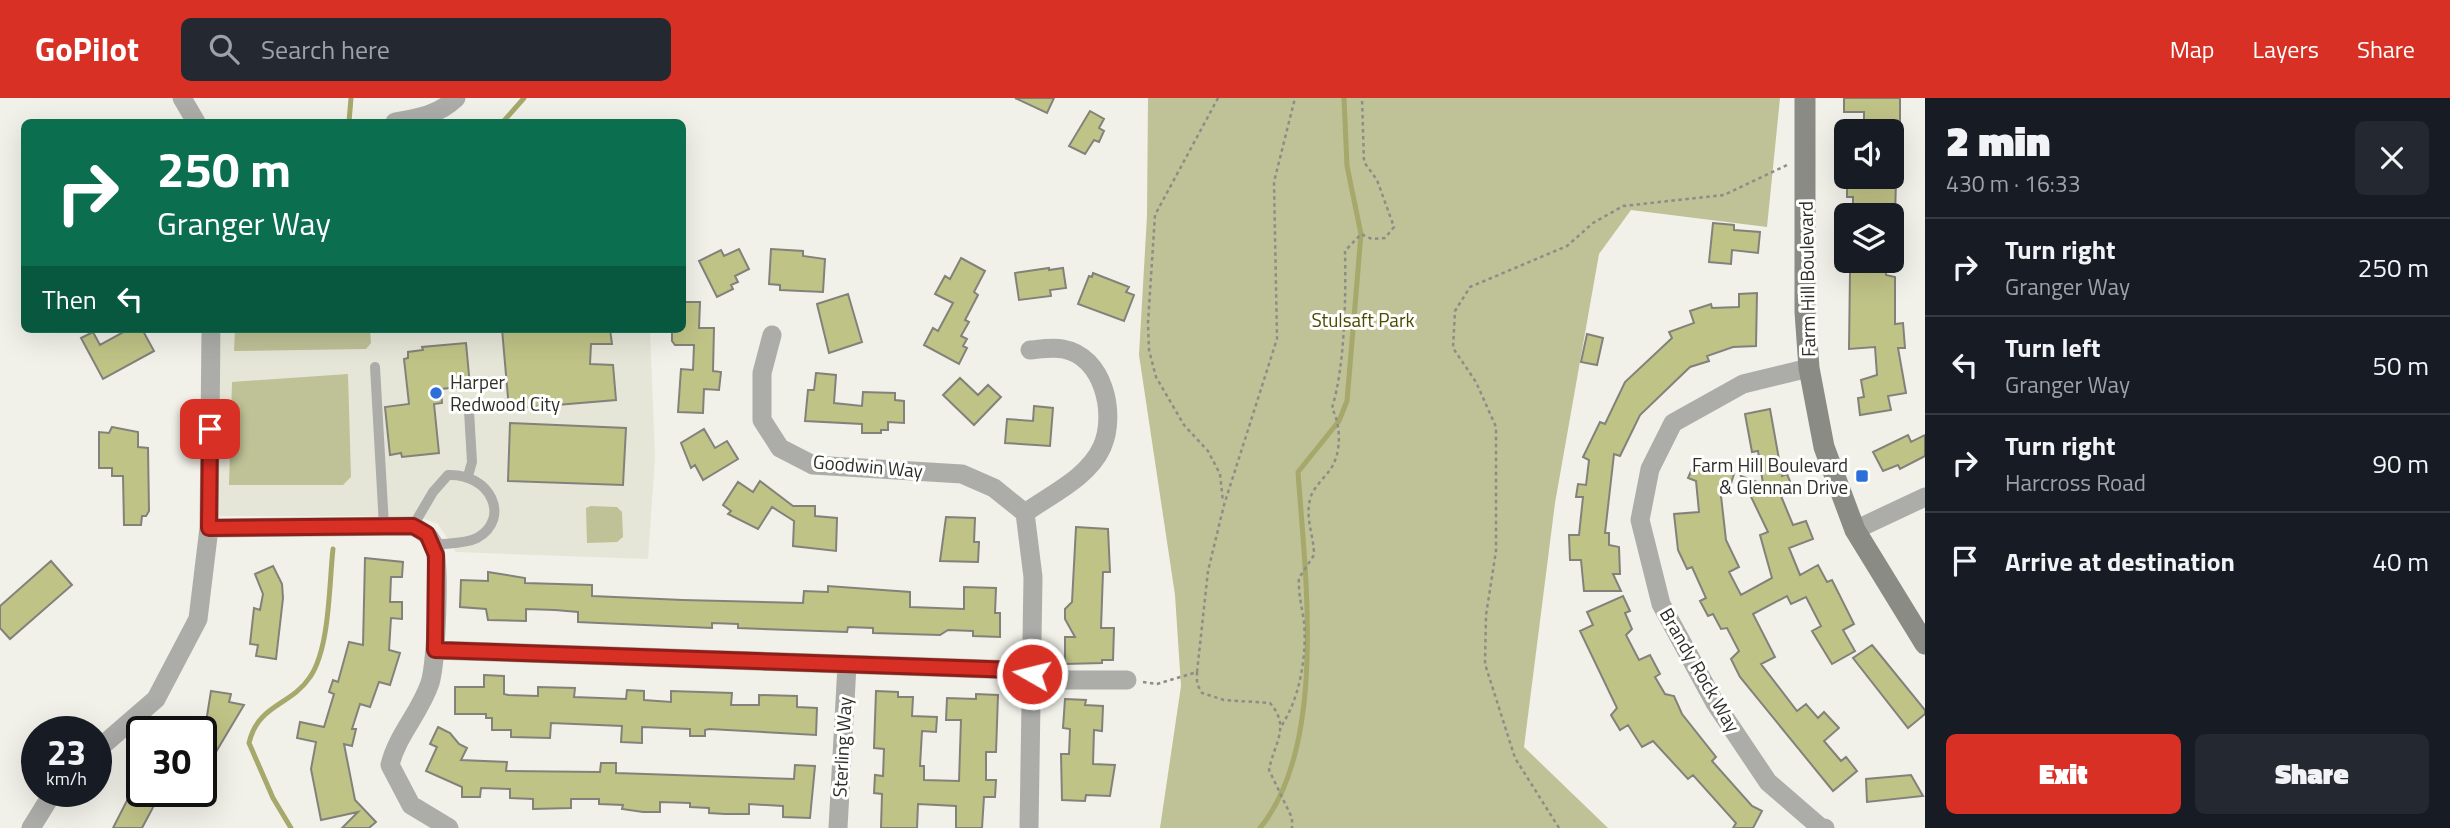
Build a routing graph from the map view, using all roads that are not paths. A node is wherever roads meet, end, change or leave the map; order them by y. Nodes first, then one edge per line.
1 (182, 98) edge
2 (456, 98) edge
3 (1805, 98) edge
4 (194, 119) edge
5 (408, 119) edge
6 (211, 333) edge
7 (772, 335) dead end
8 (1030, 349) dead end
9 (375, 367) dead end
10 (1809, 368) junction
11 (469, 411) dead end
12 (468, 477) junction
13 (1925, 497) edge
14 (1025, 513) junction
15 (384, 526) junction
16 (413, 526) junction
17 (209, 528) junction
18 (1855, 530) junction
19 (434, 545) junction
20 (1925, 644) edge
21 (435, 650) junction
22 (847, 665) junction
23 (1032, 674) junction
24 (1127, 680) road end
25 (112, 737) edge
26 (44, 807) edge
27 (31, 828) edge
28 (449, 828) edge
29 (838, 828) edge
30 (1029, 828) edge
31 (1825, 828) edge

1 - 4 street
2 - 5 street
3 - 10 main road, Farm Hill Boulevard
6 - 17 street
7 - 14 street, Goodwin Way
8 - 14 street
9 - 15 lane
10 - 18 main road, Farm Hill Boulevard
10 - 31 street, Brandy Rock Way
11 - 12 lane
12 - 16 lane
12 - 19 lane
13 - 18 street
14 - 23 street
15 - 16 street
15 - 17 street
16 - 19 street
17 - 25 street
18 - 20 main road, Farm Hill Boulevard
19 - 21 street
21 - 22 street
21 - 28 street
22 - 23 street
22 - 29 street, Sterling Way
23 - 24 street
23 - 30 street
26 - 27 street

